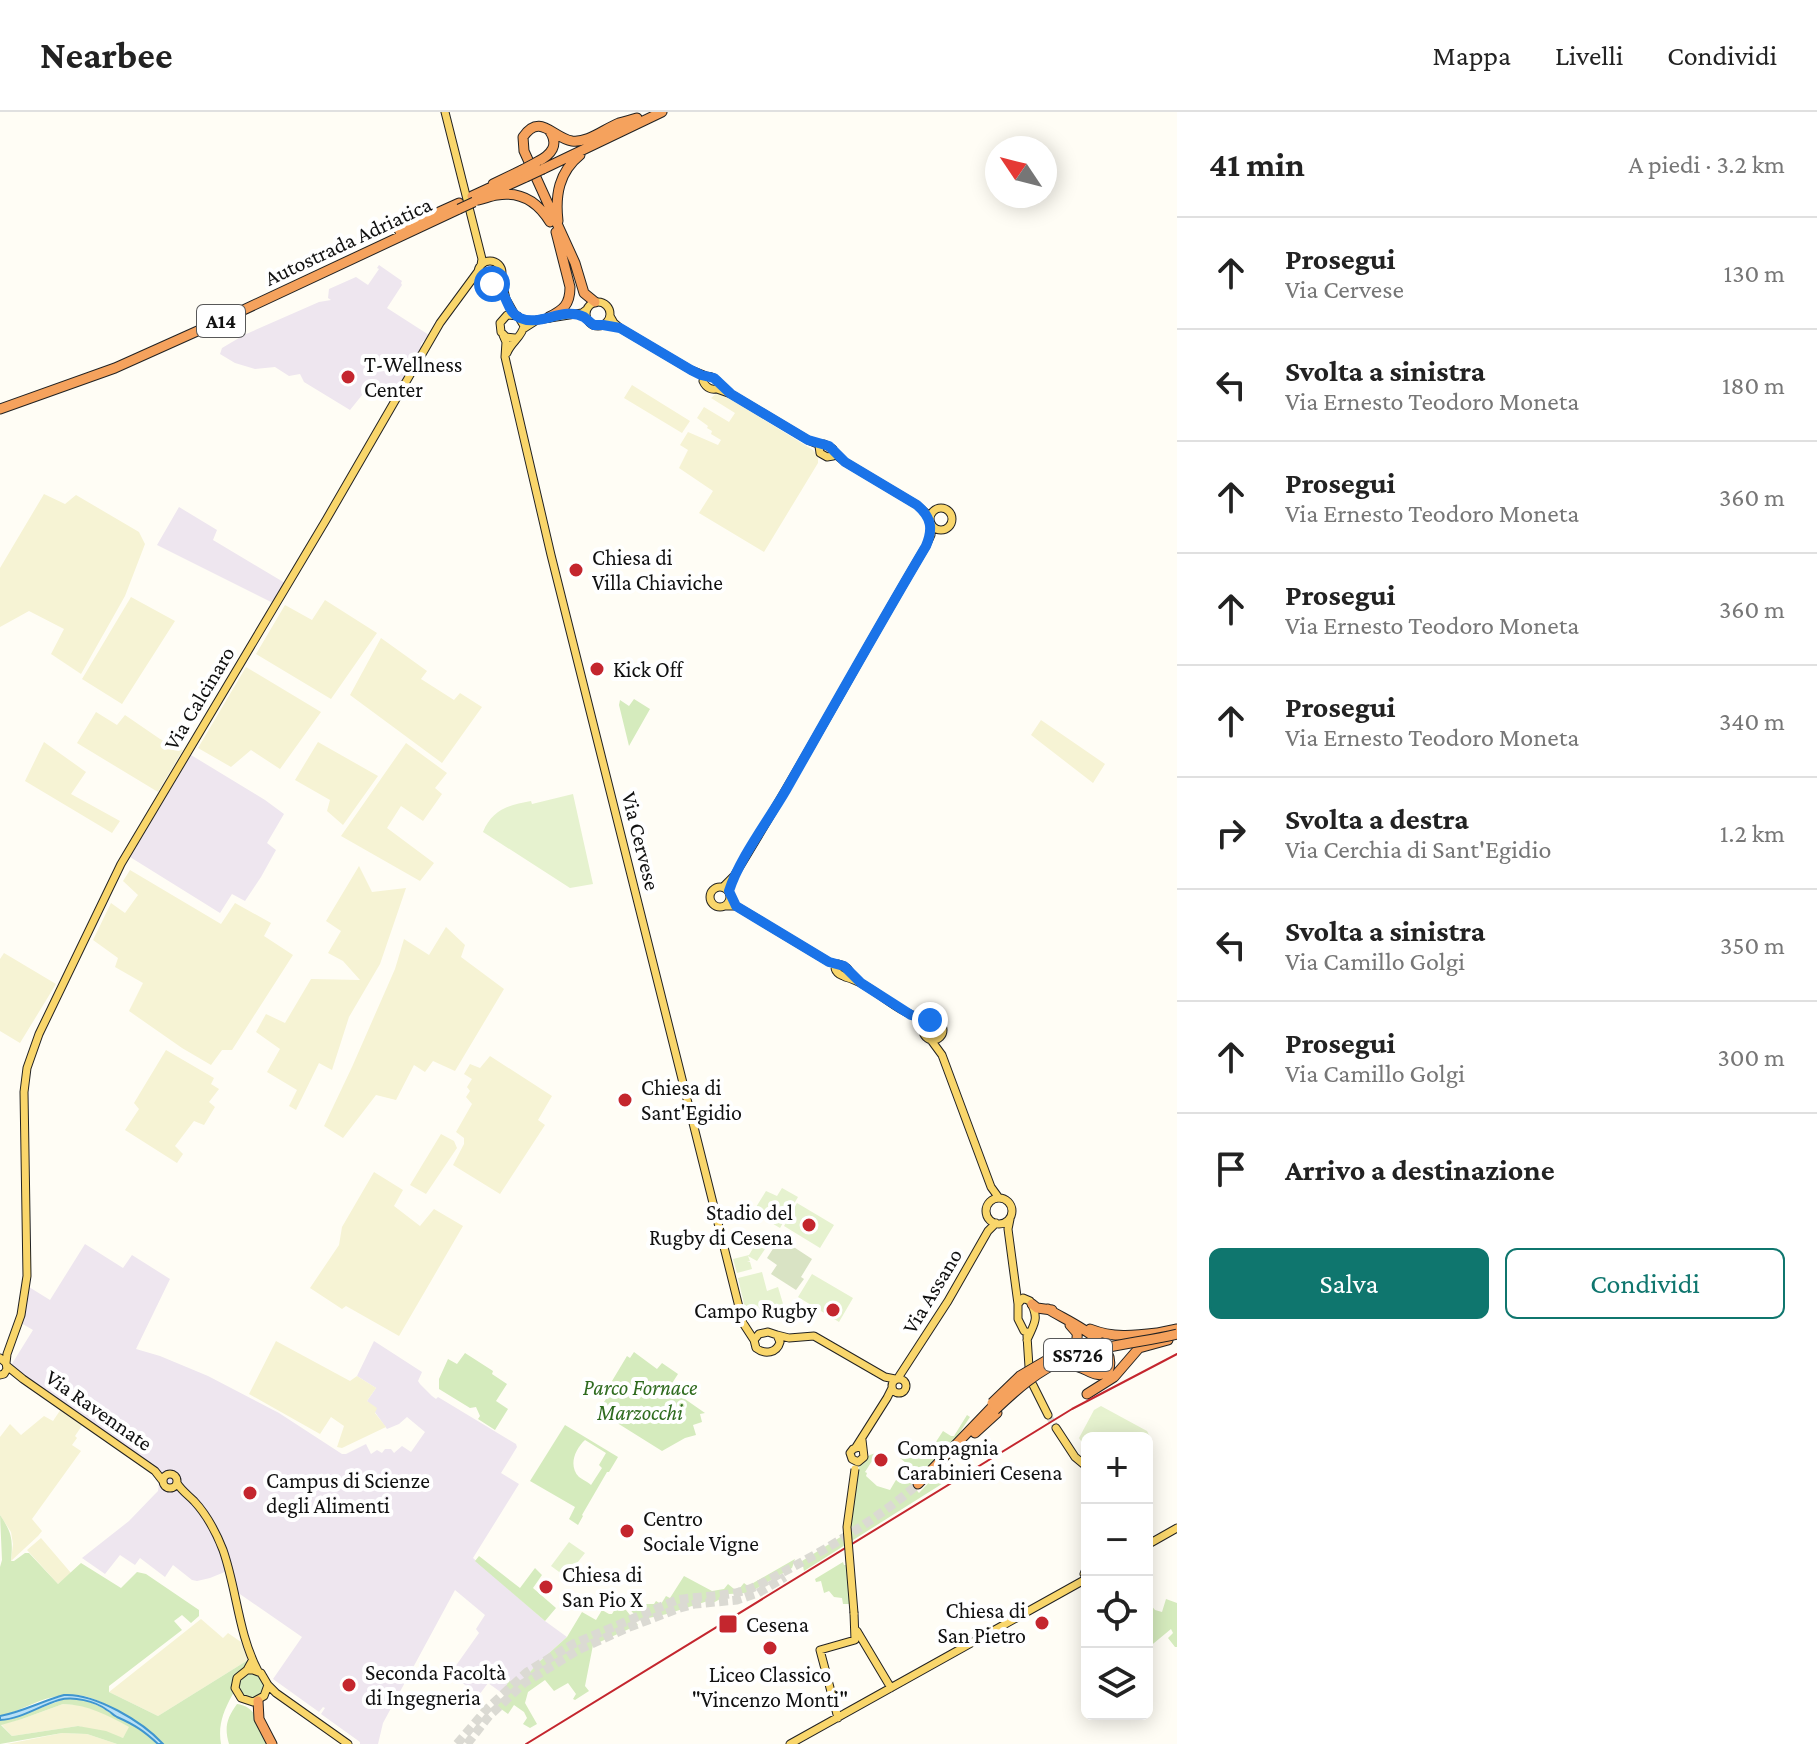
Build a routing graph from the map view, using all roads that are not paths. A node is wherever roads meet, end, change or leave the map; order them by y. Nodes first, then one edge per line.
1 (445, 112) edge
2 (650, 112) edge
3 (661, 112) edge
4 (637, 118) junction
5 (547, 127) junction
6 (610, 137) junction
7 (540, 165) junction
8 (524, 173) junction
9 (475, 199) junction
10 (558, 236) junction
11 (483, 266) junction
12 (501, 277) junction
13 (483, 282) junction
14 (492, 284) junction
15 (570, 287) junction
16 (465, 288) junction
17 (505, 298) junction
18 (589, 309) junction
19 (610, 316) junction
20 (504, 317) junction
21 (518, 317) junction
22 (549, 317) junction
23 (537, 320) junction
24 (603, 325) junction
25 (620, 328) junction
26 (523, 329) junction
27 (503, 335) junction
28 (515, 338) junction
29 (506, 361) junction
30 (0, 406) edge
31 (917, 505) junction
32 (936, 509) junction
33 (930, 523) junction
34 (941, 531) junction
35 (926, 546) junction
36 (727, 892) junction
37 (726, 906) junction
38 (736, 906) junction
39 (911, 1015) junction
40 (930, 1020) junction
41 (923, 1030) junction
42 (943, 1034) junction
43 (931, 1040) junction
44 (942, 1055) junction
45 (995, 1199) junction
46 (999, 1224) junction
47 (1025, 1302) junction
48 (1046, 1312) junction
49 (747, 1328) junction
50 (1028, 1331) junction
51 (762, 1333) junction
52 (1157, 1333) junction
53 (1175, 1334) edge
54 (777, 1335) junction
55 (795, 1338) junction
56 (754, 1340) junction
57 (779, 1346) junction
58 (3, 1366) edge
59 (1029, 1367) dead end
60 (1091, 1372) junction
61 (897, 1384) junction
62 (1033, 1385) dead end
63 (1087, 1394) dead end
64 (1048, 1415) tunnel mouth
65 (971, 1428) junction
66 (1056, 1428) tunnel mouth
67 (963, 1443) junction
68 (860, 1445) junction
69 (949, 1455) junction
70 (1081, 1462) edge
71 (857, 1464) junction
72 (920, 1485) tunnel mouth
73 (1177, 1528) edge
74 (1153, 1539) edge
75 (1081, 1582) edge
76 (855, 1629) junction
77 (252, 1661) junction
78 (247, 1670) junction
79 (258, 1671) junction
80 (268, 1685) junction
81 (891, 1688) junction
82 (276, 1693) junction
83 (257, 1702) junction
84 (838, 1718) junction
85 (272, 1744) edge
86 (348, 1744) edge
87 (790, 1744) edge

1 - 11 main road
2 - 4 highway, Autostrada Adriatica / A14
3 - 6 highway, Autostrada Adriatica / A14
4 - 5 highway
4 - 7 highway, Autostrada Adriatica / A14
5 - 7 highway
5 - 10 highway
6 - 7 highway, Autostrada Adriatica / A14
6 - 10 highway
7 - 8 highway, Autostrada Adriatica / A14, bridge
8 - 9 highway, Autostrada Adriatica / A14
8 - 9 highway, Autostrada Adriatica / A14
9 - 10 highway
9 - 30 highway, Autostrada Adriatica / A14, bridge
10 - 15 highway
10 - 18 highway
11 - 12 main road
11 - 13 main road
11 - 16 main road, Via Calcinaro
12 - 14 main road
12 - 17 main road
13 - 14 main road
13 - 16 main road
14 - 17 main road
15 - 18 highway
15 - 22 highway
16 - 58 main road, Via Calcinaro
17 - 20 main road
17 - 21 main road
18 - 19 main road
18 - 22 main road
18 - 24 main road
19 - 24 main road
19 - 25 main road
20 - 21 main road
20 - 27 main road
21 - 23 main road
21 - 26 main road
22 - 23 main road
23 - 26 main road
24 - 25 main road
25 - 31 main road
26 - 28 main road
27 - 28 main road
27 - 29 main road, Via Cervese
28 - 29 main road
29 - 49 main road, Via Cervese
31 - 32 main road
31 - 33 main road
32 - 33 main road
32 - 34 main road
33 - 34 main road
33 - 35 main road
34 - 35 main road
35 - 36 main road
36 - 37 main road
36 - 37 main road
36 - 38 main road
37 - 38 main road
38 - 39 main road
39 - 40 main road
39 - 41 main road
40 - 41 main road
40 - 42 main road
41 - 43 main road
42 - 43 main road
42 - 44 main road
43 - 44 main road
44 - 45 main road
45 - 46 main road
45 - 46 main road
46 - 47 main road
46 - 61 main road, Via Assano
47 - 48 highway
47 - 50 main road
48 - 50 main road
48 - 52 highway
48 - 60 highway
48 - 65 highway, bridge
49 - 51 main road
49 - 56 main road, Via Cervese
50 - 59 main road
51 - 54 main road
51 - 56 main road
52 - 53 highway, SS726
52 - 65 highway, SS726, bridge
53 - 60 highway, bridge
53 - 63 highway, bridge
53 - 67 highway, SS726, bridge
54 - 55 main road
54 - 57 main road
55 - 57 main road
55 - 61 main road
56 - 57 main road
58 - 77 main road, Via Ravennate
60 - 67 highway, bridge
61 - 68 main road, Via Assano
62 - 64 main road
65 - 69 highway, SS726
66 - 70 main road
67 - 69 highway, SS726
68 - 71 main road
68 - 71 main road
69 - 72 highway, SS726
71 - 76 main road, bridge
73 - 74 main road
75 - 81 main road
76 - 81 main road
76 - 84 main road
77 - 78 main road
77 - 79 main road
78 - 79 main road
78 - 83 main road
79 - 80 main road
80 - 82 main road
80 - 83 main road
81 - 84 main road
82 - 83 main road
82 - 86 main road
83 - 85 highway
84 - 87 main road

